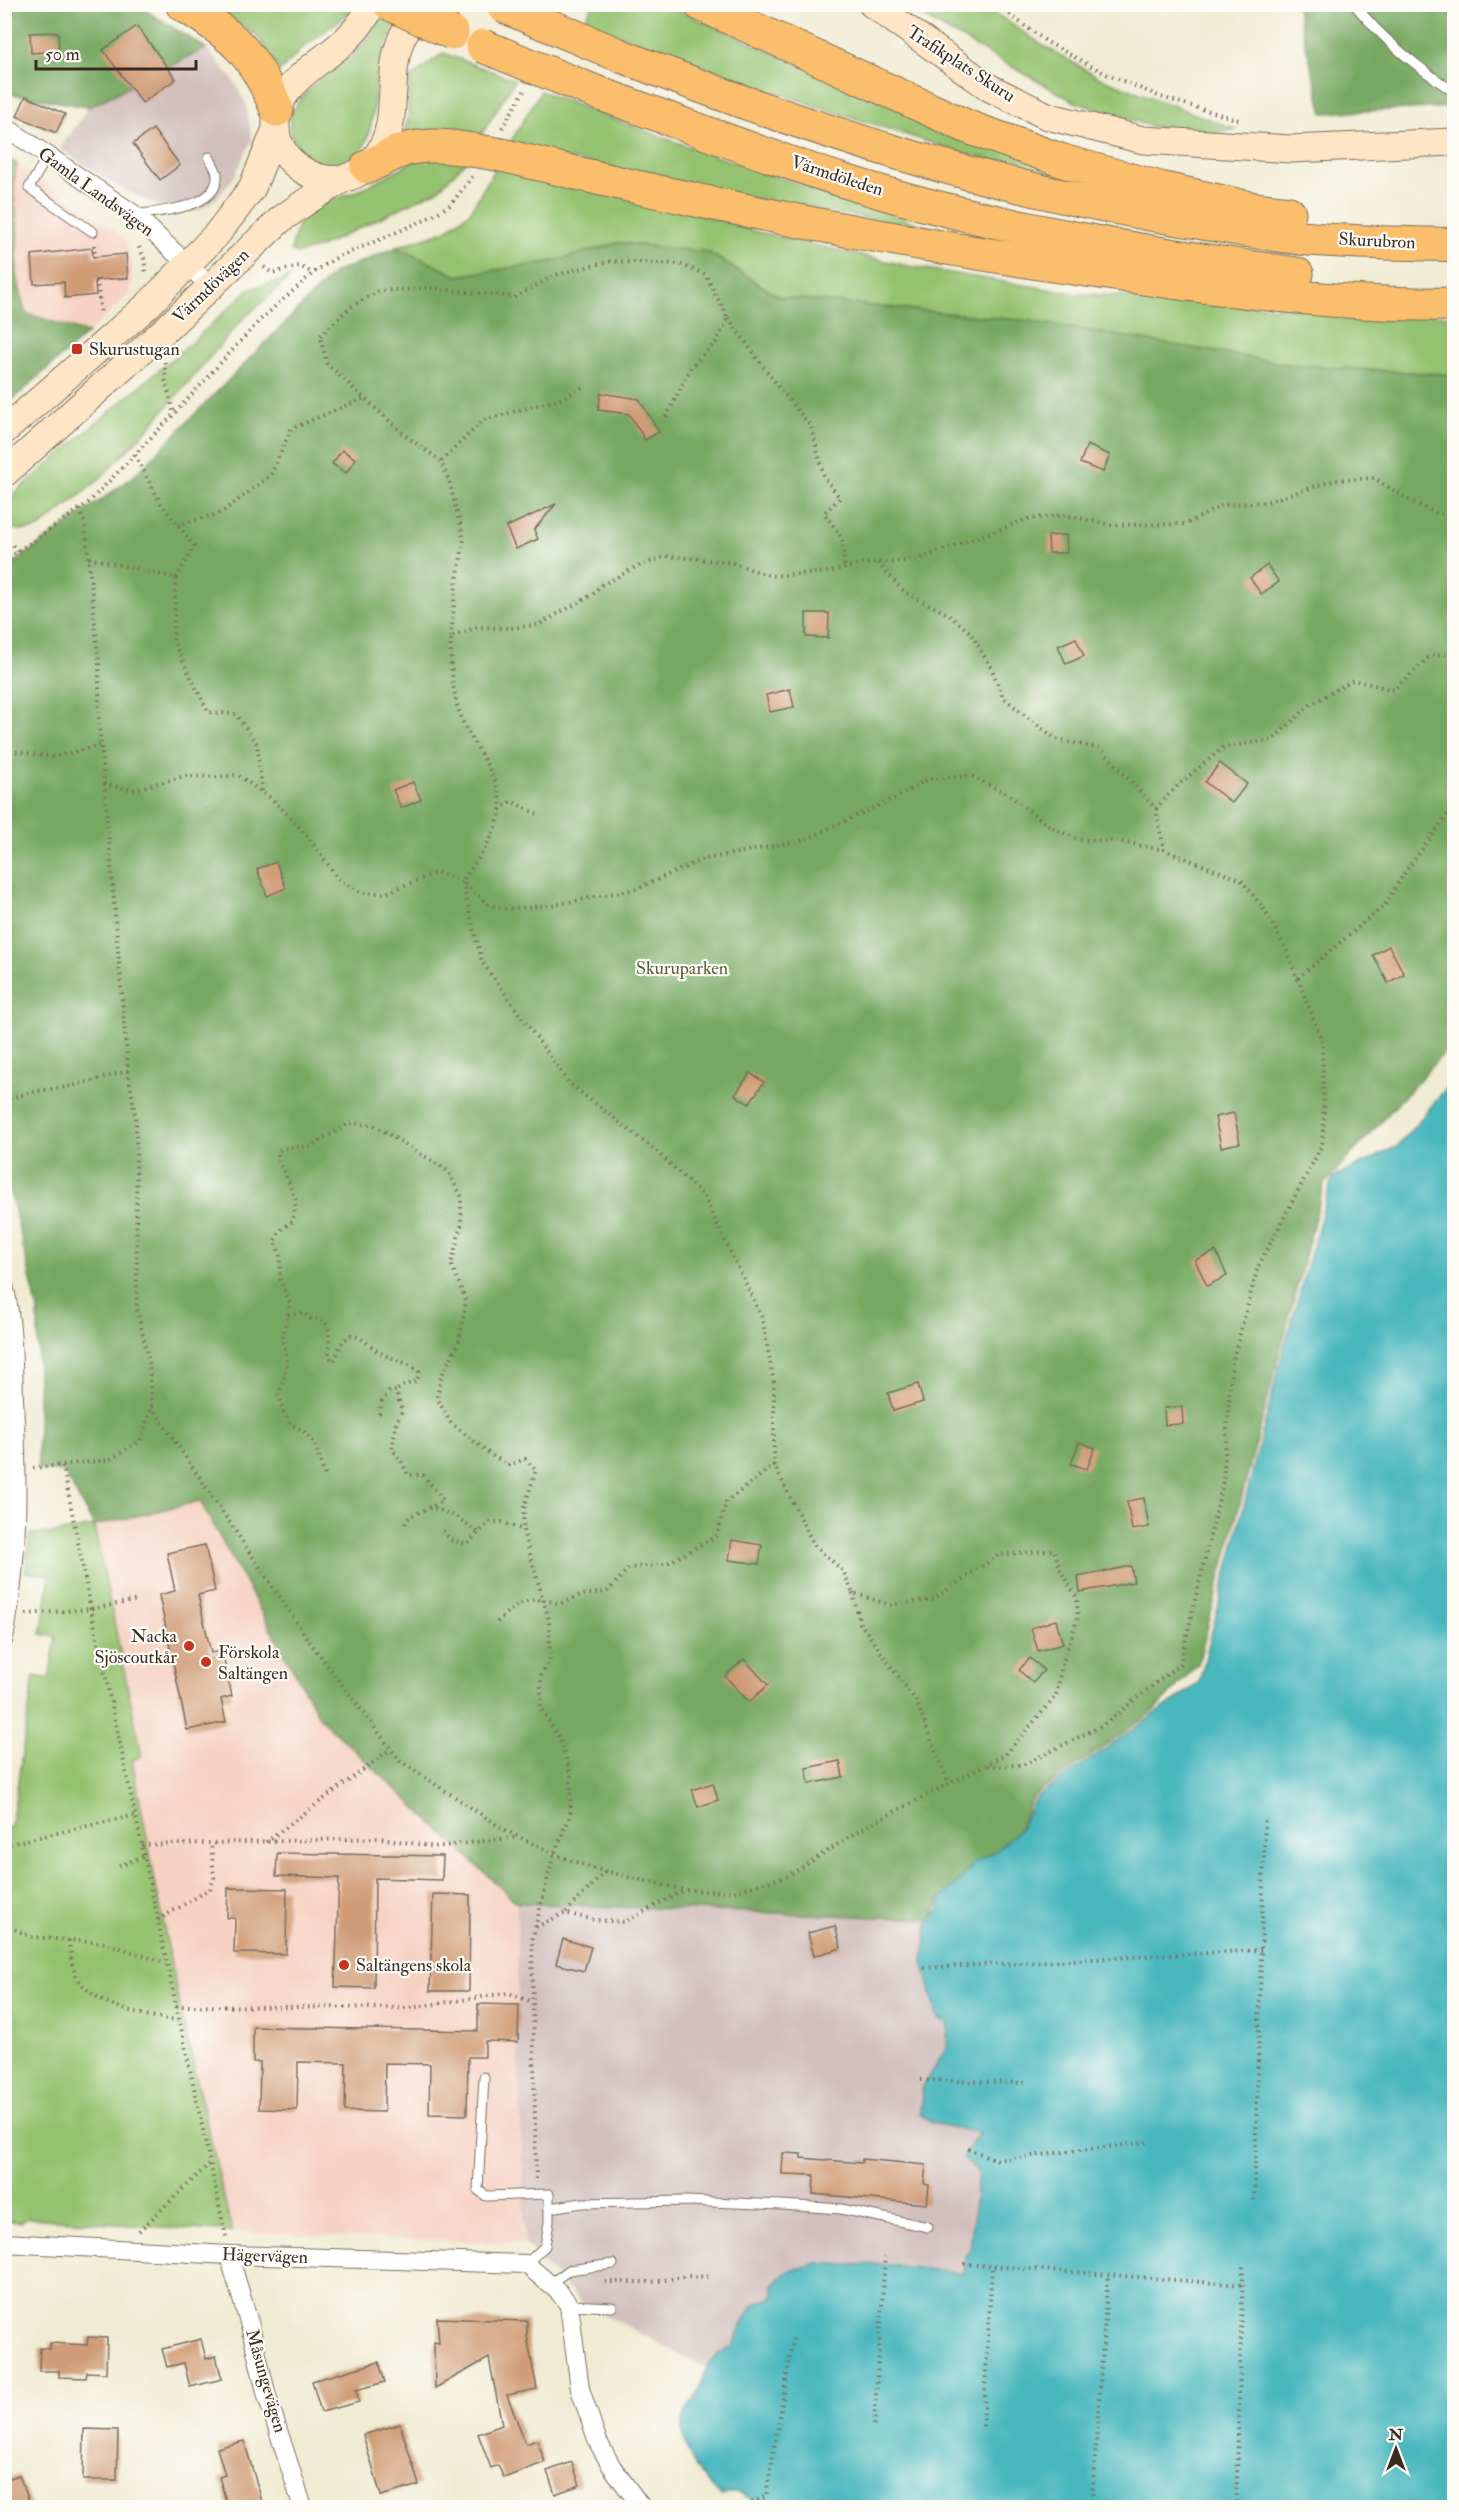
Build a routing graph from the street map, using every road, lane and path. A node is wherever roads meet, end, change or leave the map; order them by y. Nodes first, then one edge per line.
1 (182, 4) edge
2 (373, 4) edge
3 (390, 4) edge
4 (423, 4) edge
5 (700, 4) edge
6 (995, 4) edge
7 (1354, 4) edge
8 (502, 5) edge
9 (876, 7) edge
10 (528, 85) dead end
11 (1451, 90) dead end
12 (277, 120) junction
13 (1249, 122) dead end
14 (4, 126) edge
15 (1455, 142) edge
16 (488, 152) junction
17 (48, 155) junction
18 (208, 157) dead end
19 (355, 173) junction
20 (135, 215) junction
21 (1299, 226) junction
22 (1455, 231) edge
23 (93, 232) dead end
24 (1455, 245) edge
25 (188, 265) junction
26 (262, 265) dead end
27 (313, 273) junction
28 (97, 280) dead end
29 (210, 286) junction
30 (1306, 286) junction
31 (1455, 290) edge
32 (1455, 304) edge
33 (728, 318) junction
34 (102, 325) dead end
35 (165, 363) dead end
36 (586, 385) dead end
37 (364, 398) junction
38 (174, 414) junction
39 (666, 417) dead end
40 (4, 431) edge
41 (135, 455) junction
42 (441, 461) junction
43 (4, 474) edge
44 (79, 509) junction
45 (1455, 514) edge
46 (178, 525) junction
47 (4, 537) edge
48 (18, 551) junction
49 (88, 557) junction
50 (4, 561) edge
51 (878, 563) junction
52 (845, 567) junction
53 (176, 578) junction
54 (451, 637) junction
55 (1455, 653) edge
56 (101, 745) junction
57 (4, 750) edge
58 (104, 784) junction
59 (262, 792) junction
60 (1455, 806) edge
61 (1156, 809) junction
62 (500, 810) junction
63 (537, 814) dead end
64 (1164, 850) junction
65 (462, 881) junction
66 (1298, 978) junction
67 (128, 1071) junction
68 (4, 1100) edge
69 (4, 1285) edge
70 (287, 1315) junction
71 (396, 1392) junction
72 (152, 1407) junction
73 (379, 1414) dead end
74 (774, 1465) junction
75 (63, 1466) junction
76 (25, 1470) dead end
77 (324, 1475) dead end
78 (432, 1507) junction
79 (405, 1524) dead end
80 (523, 1530) junction
81 (10, 1531) edge
82 (443, 1532) dead end
83 (480, 1533) junction
84 (853, 1593) junction
85 (541, 1599) junction
86 (138, 1600) dead end
87 (91, 1609) junction
88 (9, 1616) junction
89 (497, 1622) dead end
90 (4, 1638) edge
91 (391, 1749) junction
92 (984, 1766) junction
93 (950, 1784) junction
94 (136, 1815) junction
95 (1265, 1818) dead end
96 (518, 1836) junction
97 (211, 1843) junction
98 (265, 1843) junction
99 (4, 1845) edge
100 (142, 1845) junction
101 (554, 1854) junction
102 (144, 1856) junction
103 (119, 1866) dead end
104 (606, 1871) junction
105 (684, 1890) junction
106 (565, 1913) junction
107 (158, 1920) junction
108 (4, 1924) edge
109 (535, 1927) junction
110 (69, 1940) junction
111 (1262, 1950) junction
112 (166, 1963) junction
113 (924, 1968) dead end
114 (533, 2002) junction
115 (176, 2006) junction
116 (179, 2020) junction
117 (484, 2077) dead end
118 (921, 2080) dead end
119 (1026, 2083) dead end
120 (1148, 2142) dead end
121 (968, 2150) dead end
122 (210, 2163) junction
123 (536, 2194) junction
124 (1254, 2200) dead end
125 (549, 2208) junction
126 (928, 2227) dead end
127 (138, 2232) dead end
128 (4, 2243) edge
129 (227, 2246) junction
130 (885, 2257) dead end
131 (526, 2264) junction
132 (613, 2264) dead end
133 (964, 2264) dead end
134 (1243, 2264) dead end
135 (992, 2266) junction
136 (1108, 2274) junction
137 (712, 2277) dead end
138 (595, 2282) dead end
139 (550, 2284) junction
140 (1242, 2285) junction
141 (569, 2305) junction
142 (612, 2307) dead end
143 (794, 2335) dead end
144 (874, 2425) dead end
145 (982, 2426) dead end
146 (1092, 2501) dead end
147 (303, 2508) edge
148 (642, 2508) edge
149 (741, 2508) edge
150 (1236, 2508) edge

1 - 12 highway
2 - 12 main road
3 - 30 highway, Värmdöleden, bridge
4 - 19 main road
5 - 21 highway
6 - 13 path
7 - 11 lane
8 - 21 highway, bridge
9 - 15 main road, Trafikplats Skuru
10 - 16 path
12 - 19 main road
12 - 25 main road, Värmdövägen
14 - 17 street, Gamla Landsvägen
16 - 19 highway
16 - 27 path
16 - 30 highway
17 - 20 street, Gamla Landsvägen
17 - 23 lane
18 - 20 lane
19 - 29 main road, Värmdövägen
20 - 25 street, Gamla Landsvägen
21 - 22 highway
21 - 24 highway, Skurubron
25 - 29 street, Gamla Landsvägen
25 - 40 main road, Värmdövägen
26 - 27 path
27 - 38 path
28 - 34 path
29 - 43 main road, Värmdövägen
30 - 31 highway
30 - 32 highway
33 - 37 path
33 - 39 path
33 - 52 path
35 - 38 path
36 - 42 path
37 - 42 path
37 - 46 path
38 - 41 path
41 - 44 path
41 - 46 path
42 - 54 path
44 - 48 path
44 - 49 path
45 - 51 path
46 - 53 path
47 - 48 path
48 - 50 path
49 - 53 path
49 - 56 path
51 - 52 path
51 - 61 path
52 - 54 path
53 - 59 path
54 - 62 path
55 - 61 path
56 - 57 path
56 - 58 path
58 - 59 path
58 - 67 path
59 - 65 path
60 - 66 path
61 - 64 path
62 - 63 path
62 - 65 path
64 - 65 path
64 - 66 path
65 - 74 path
66 - 92 path
67 - 68 path
67 - 72 path
69 - 81 street
70 - 71 path
70 - 77 path
70 - 80 path
71 - 73 path
71 - 78 path
72 - 75 path
72 - 91 path
74 - 84 path
74 - 85 path
75 - 76 path
75 - 87 path
78 - 79 path
78 - 83 path
80 - 83 path
80 - 85 path
81 - 88 street
82 - 83 path
84 - 92 path
84 - 93 path
85 - 89 path
85 - 101 path
86 - 87 path
87 - 88 path
87 - 94 path
88 - 90 street
91 - 96 path
91 - 98 path
92 - 93 path
93 - 105 path
94 - 99 path
94 - 100 path
95 - 111 path
96 - 98 path
96 - 101 path
97 - 98 path
97 - 100 path
97 - 107 path
100 - 102 path
101 - 104 path
101 - 109 path
102 - 103 path
102 - 107 path
104 - 105 path
104 - 106 path
105 - 106 path
106 - 109 path
107 - 112 path
108 - 110 path
109 - 114 path
110 - 112 path
110 - 116 path
111 - 113 path
111 - 124 path
112 - 115 path
114 - 115 path
114 - 123 path
115 - 116 path
116 - 122 path
117 - 123 lane
118 - 119 path
120 - 121 path
122 - 127 path
122 - 129 path
123 - 125 lane
125 - 126 lane
125 - 131 lane
128 - 129 street, Hägervägen
129 - 131 street, Hägervägen
129 - 147 street, Måsungevägen
130 - 144 path
131 - 139 street
132 - 139 lane
133 - 135 path
134 - 140 path
135 - 136 path
135 - 145 path
136 - 140 path
136 - 146 path
137 - 138 path
139 - 141 street
140 - 150 path
141 - 142 lane
141 - 148 street
143 - 149 path

